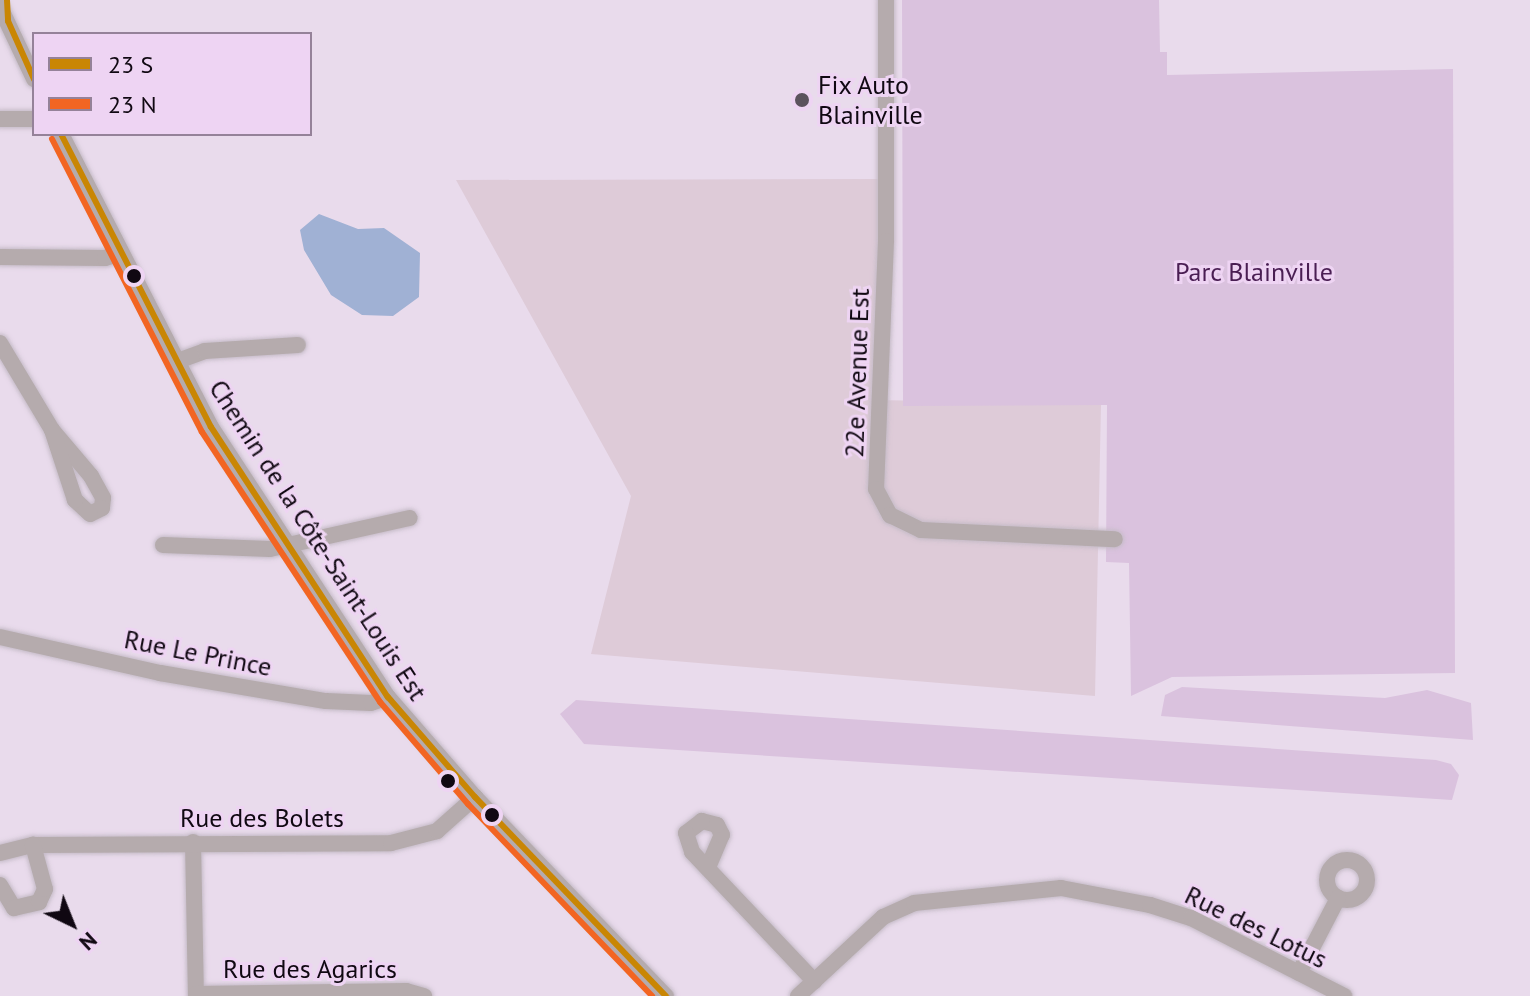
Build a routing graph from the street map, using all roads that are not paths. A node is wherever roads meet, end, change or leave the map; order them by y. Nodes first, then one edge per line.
1 (7, 0) edge
2 (886, 0) edge
3 (4, 14) edge
4 (32, 75) edge
5 (0, 119) edge
6 (32, 119) edge
7 (62, 136) edge
8 (121, 253) junction
9 (0, 257) edge
10 (0, 343) edge
11 (298, 345) dead end
12 (175, 362) junction
13 (52, 430) junction
14 (410, 518) dead end
15 (1115, 539) dead end
16 (163, 545) dead end
17 (288, 546) junction
18 (0, 637) edge
19 (388, 697) junction
20 (475, 797) junction
21 (193, 842) junction
22 (33, 845) junction
23 (0, 853) edge
24 (709, 865) dead end
25 (0, 885) edge
26 (1338, 898) dead end
27 (1299, 973) junction
28 (814, 981) junction
29 (196, 995) edge
30 (424, 996) edge
31 (666, 996) edge
32 (798, 996) edge
33 (1344, 996) edge

1 - 3 street
2 - 15 street, 22e Avenue Est
3 - 4 street
5 - 6 street
7 - 8 street, Chemin de la Côte-Saint-Louis Est
8 - 9 street
8 - 12 street, Chemin de la Côte-Saint-Louis Est
10 - 13 street
11 - 12 street
12 - 17 street, Chemin de la Côte-Saint-Louis Est
13 - 13 street
14 - 17 street
16 - 17 street
17 - 19 street, Chemin de la Côte-Saint-Louis Est
18 - 19 street, Rue Le Prince
19 - 20 street, Chemin de la Côte-Saint-Louis Est
20 - 21 street, Rue des Bolets
20 - 31 street, Chemin de la Côte-Saint-Louis Est
21 - 22 street, Rue des Bolets
21 - 29 street
22 - 23 street, Rue des Bolets
22 - 25 street
24 - 28 street
26 - 27 street
27 - 28 street, Rue des Lotus
27 - 33 street, Rue des Lotus
28 - 32 street, Rue des Lotus
29 - 30 street, Rue des Agarics

